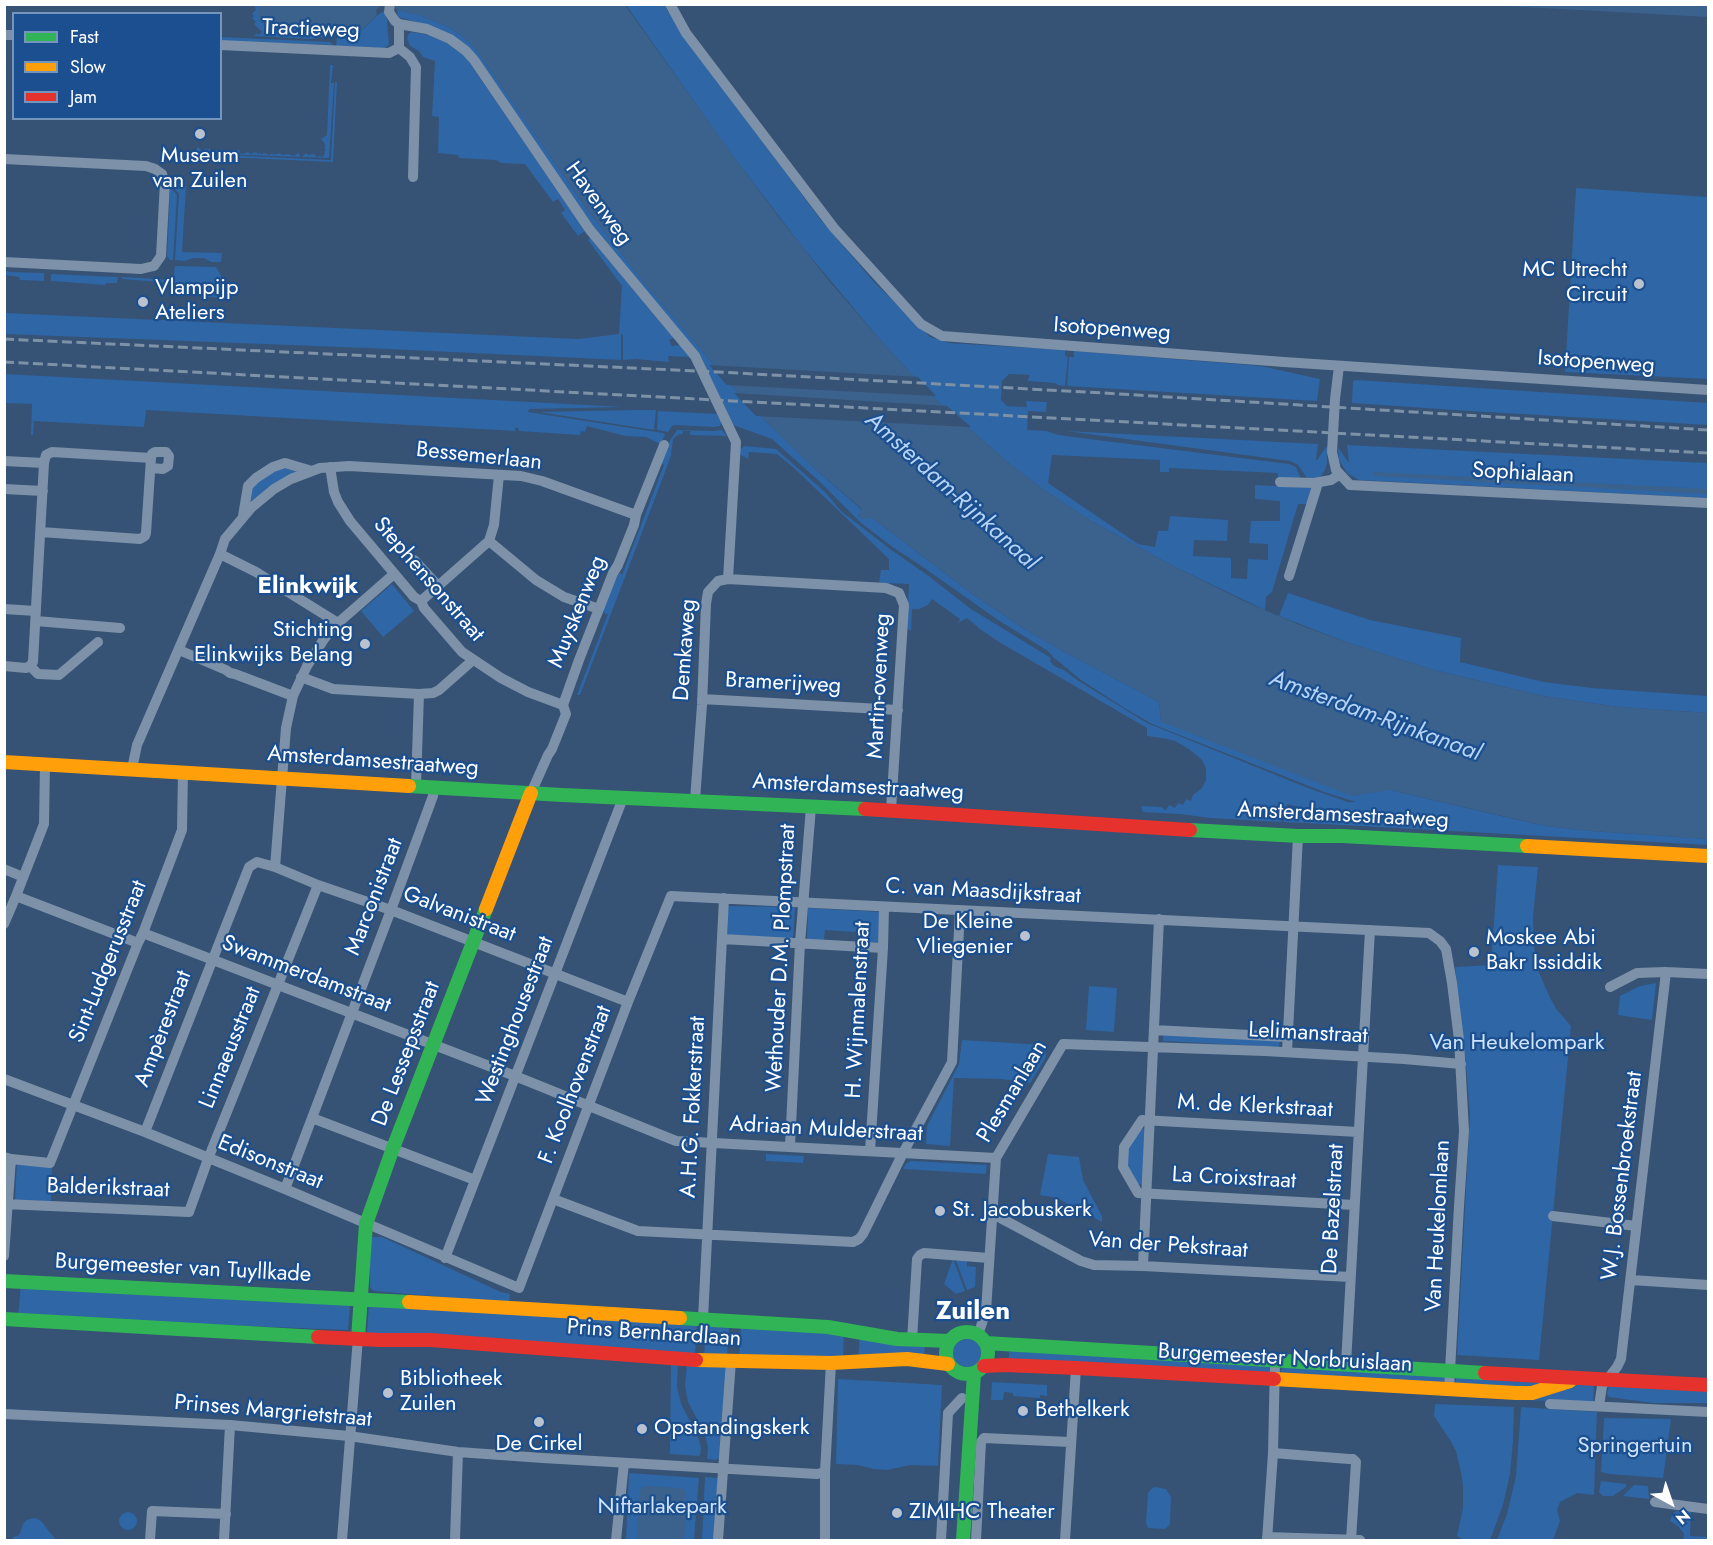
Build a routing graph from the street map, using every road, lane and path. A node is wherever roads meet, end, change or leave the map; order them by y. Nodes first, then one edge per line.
1 (670, 4) edge
2 (390, 5) edge
3 (399, 24) junction
4 (222, 45) edge
5 (399, 48) junction
6 (4, 159) edge
7 (413, 177) dead end
8 (4, 262) edge
9 (1339, 366) junction
10 (1708, 390) edge
11 (735, 442) joint
12 (664, 445) dead end
13 (4, 461) edge
14 (44, 463) junction
15 (330, 467) junction
16 (312, 471) junction
17 (499, 475) junction
18 (1339, 475) junction
19 (1280, 482) dead end
20 (1318, 483) junction
21 (4, 489) edge
22 (43, 491) junction
23 (1708, 503) edge
24 (636, 515) junction
25 (243, 516) junction
26 (41, 532) junction
27 (489, 541) junction
28 (220, 554) junction
29 (414, 560) dead end
30 (394, 574) junction
31 (1289, 576) dead end
32 (728, 579) junction
33 (438, 586) junction
34 (421, 601) junction
35 (4, 609) edge
36 (599, 609) junction
37 (36, 616) junction
38 (338, 623) junction
39 (120, 628) dead end
40 (98, 642) dead end
41 (179, 650) junction
42 (472, 660) junction
43 (4, 666) edge
44 (30, 666) junction
45 (302, 677) junction
46 (419, 694) junction
47 (293, 696) junction
48 (702, 699) junction
49 (563, 705) junction
50 (898, 710) junction
51 (4, 762) edge
52 (45, 764) junction
53 (132, 769) junction
54 (183, 771) junction
55 (283, 778) junction
56 (416, 785) junction
57 (433, 786) junction
58 (531, 793) junction
59 (623, 798) junction
60 (695, 800) junction
61 (811, 807) junction
62 (891, 810) junction
63 (1298, 836) junction
64 (1708, 856) edge
65 (275, 867) junction
66 (4, 869) edge
67 (23, 877) junction
68 (318, 885) junction
69 (16, 896) junction
70 (671, 896) joint
71 (724, 898) junction
72 (803, 903) junction
73 (884, 907) junction
74 (391, 910) junction
75 (960, 911) junction
76 (1158, 920) junction
77 (4, 924) edge
78 (1294, 927) junction
79 (1370, 930) junction
80 (143, 933) junction
81 (722, 939) junction
82 (473, 942) junction
83 (800, 943) junction
84 (138, 944) junction
85 (883, 948) junction
86 (212, 959) junction
87 (1666, 972) junction
88 (555, 974) junction
89 (1708, 974) edge
90 (277, 985) junction
91 (1610, 987) dead end
92 (628, 1002) junction
93 (351, 1013) junction
94 (1155, 1030) junction
95 (1288, 1037) junction
96 (433, 1045) junction
97 (1154, 1047) junction
98 (1287, 1052) junction
99 (1363, 1057) junction
100 (1461, 1064) junction
101 (515, 1076) junction
102 (4, 1079) edge
103 (73, 1105) junction
104 (588, 1106) junction
105 (312, 1118) junction
106 (1150, 1121) junction
107 (145, 1132) junction
108 (1358, 1132) junction
109 (711, 1143) junction
110 (790, 1146) junction
111 (393, 1148) junction
112 (870, 1151) junction
113 (903, 1153) junction
114 (8, 1158) edge
115 (208, 1158) junction
116 (996, 1158) junction
117 (475, 1180) junction
118 (285, 1189) junction
119 (1147, 1194) junction
120 (553, 1199) junction
121 (6, 1204) edge
122 (1354, 1205) junction
123 (993, 1214) junction
124 (1553, 1216) dead end
125 (366, 1224) junction
126 (1636, 1226) junction
127 (706, 1234) junction
128 (4, 1256) edge
129 (445, 1258) junction
130 (989, 1258) junction
131 (1143, 1266) junction
132 (1350, 1277) junction
133 (1631, 1280) junction
134 (4, 1281) edge
135 (1708, 1281) edge
136 (519, 1288) joint
137 (360, 1300) junction
138 (4, 1319) edge
139 (703, 1319) junction
140 (358, 1338) junction
141 (982, 1339) junction
142 (912, 1340) junction
143 (949, 1341) junction
144 (730, 1361) junction
145 (1275, 1361) junction
146 (831, 1363) junction
147 (948, 1364) junction
148 (1346, 1364) junction
149 (1076, 1368) junction
150 (1450, 1371) junction
151 (974, 1372) junction
152 (1582, 1378) junction
153 (1275, 1379) junction
154 (1606, 1379) junction
155 (1708, 1384) edge
156 (1449, 1389) junction
157 (962, 1398) junction
158 (1550, 1404) dead end
159 (1599, 1406) junction
160 (1708, 1412) edge
161 (4, 1414) edge
162 (230, 1425) junction
163 (349, 1436) junction
164 (1070, 1442) junction
165 (458, 1452) junction
166 (1273, 1453) junction
167 (624, 1463) junction
168 (722, 1469) junction
169 (825, 1472) junction
170 (1655, 1502) dead end
171 (1708, 1509) edge
172 (225, 1514) junction
173 (1267, 1539) edge
174 (150, 1540) edge
175 (224, 1540) edge
176 (342, 1540) edge
177 (455, 1540) edge
178 (616, 1540) edge
179 (718, 1540) edge
180 (825, 1540) edge
181 (941, 1540) edge
182 (955, 1540) edge
183 (963, 1540) edge
184 (976, 1540) edge
185 (1065, 1540) edge
186 (1351, 1540) edge
187 (1360, 1540) edge

1 - 9 street, Isotopenweg
2 - 3 street
3 - 5 street
3 - 11 street, Havenweg
4 - 5 street, Tractieweg
5 - 7 street
6 - 8 street
9 - 10 street, Isotopenweg
9 - 18 street
11 - 32 street, Demkaweg
12 - 24 street, Muyskenweg
13 - 14 street
14 - 22 street
14 - 26 street
15 - 16 street, Bessemerlaan
15 - 17 street, Bessemerlaan
15 - 30 street, Stephensonstraat
16 - 25 street, Bessemerlaan
16 - 25 street, Bessemerlaan
17 - 24 street, Bessemerlaan
17 - 27 street
18 - 20 street
18 - 23 street, Sophialaan
19 - 20 street
20 - 31 street
21 - 22 street
22 - 26 street
24 - 36 street, Muyskenweg
25 - 28 street, Bessemerlaan
26 - 37 street
27 - 33 street
27 - 36 street
28 - 38 street
28 - 41 street, Bessemerlaan
29 - 33 street
30 - 34 street, Stephensonstraat
30 - 38 street
32 - 48 street, Demkaweg
32 - 50 street, Martin-ovenweg
33 - 34 street
34 - 42 street, Stephensonstraat
35 - 37 street
36 - 49 street, Muyskenweg
37 - 39 street
37 - 44 street
38 - 45 street
40 - 44 street
41 - 47 street
41 - 53 street, Bessemerlaan
42 - 46 street
42 - 49 street, Stephensonstraat
43 - 44 street
45 - 46 street
45 - 47 street
46 - 56 street
47 - 55 street
48 - 50 street, Bramerijweg
48 - 60 street, Demkaweg
49 - 58 street, Muyskenweg
50 - 62 street, Martin-ovenweg
51 - 52 main road, Amsterdamsestraatweg
52 - 53 main road, Amsterdamsestraatweg
52 - 67 street
53 - 54 main road, Amsterdamsestraatweg
54 - 55 main road, Amsterdamsestraatweg
54 - 80 street, Sint-Ludgerusstraat
55 - 56 main road, Amsterdamsestraatweg
55 - 65 street
56 - 57 main road, Amsterdamsestraatweg
57 - 58 main road, Amsterdamsestraatweg
57 - 74 street, Marconistraat
58 - 59 main road, Amsterdamsestraatweg
58 - 82 main road, De Lessepsstraat
59 - 60 main road, Amsterdamsestraatweg
59 - 88 street, Westinghousestraat
60 - 61 main road, Amsterdamsestraatweg
61 - 62 main road, Amsterdamsestraatweg
61 - 72 street, Wethouder D.M. Plompstraat
62 - 63 main road, Amsterdamsestraatweg
63 - 64 main road, Amsterdamsestraatweg
63 - 78 street
65 - 68 street, Galvanistraat
65 - 86 street, Ampèrestraat
66 - 67 street
67 - 69 street
68 - 74 street, Galvanistraat
68 - 90 street, Linnaeusstraat
69 - 77 street
69 - 84 street
70 - 71 street, C. van Maasdijkstraat
70 - 92 street, F. Koolhovenstraat
71 - 72 street, C. van Maasdijkstraat
71 - 81 street, A.H.G. Fokkerstraat
72 - 73 street, C. van Maasdijkstraat
72 - 83 street, Wethouder D.M. Plompstraat
73 - 75 street, C. van Maasdijkstraat
73 - 85 street, H. Wijnmalenstraat
74 - 82 street, Galvanistraat
74 - 93 street, Marconistraat
75 - 76 street, C. van Maasdijkstraat
75 - 113 street
76 - 78 street, C. van Maasdijkstraat
76 - 94 street
78 - 79 street, C. van Maasdijkstraat
78 - 95 street
79 - 99 street, De Bazelstraat
79 - 100 street, Van Heukelomlaan
80 - 84 street, Sint-Ludgerusstraat
80 - 86 street, Swammerdamstraat
81 - 83 street
81 - 109 street, A.H.G. Fokkerstraat
82 - 88 street, Galvanistraat
82 - 96 main road, De Lessepsstraat
83 - 85 street
83 - 110 street, Wethouder D.M. Plompstraat
84 - 103 street, Sint-Ludgerusstraat
85 - 112 street, H. Wijnmalenstraat
86 - 90 street, Swammerdamstraat
86 - 107 street, Ampèrestraat
87 - 89 street
87 - 91 street
87 - 126 street, W.J. Bossenbroekstraat
88 - 92 street, Galvanistraat
88 - 101 street, Westinghousestraat
90 - 93 street, Swammerdamstraat
90 - 115 street, Linnaeusstraat
92 - 104 street, F. Koolhovenstraat
93 - 96 street, Swammerdamstraat
93 - 105 street, Marconistraat
94 - 95 street, Lelimanstraat
94 - 97 street
95 - 98 street
96 - 101 street, Swammerdamstraat
96 - 111 main road, De Lessepsstraat
97 - 98 street, Lelimanstraat
97 - 106 street
97 - 116 street, Plesmanlaan
98 - 99 street, Lelimanstraat
99 - 100 street, Lelimanstraat
99 - 108 street, De Bazelstraat
100 - 150 street, Van Heukelomlaan
101 - 104 street, Swammerdamstraat
101 - 117 street, Westinghousestraat
102 - 103 street, Edisonstraat
103 - 107 street, Edisonstraat
103 - 114 street, Sint-Ludgerusstraat
104 - 109 street, Adriaan Mulderstraat
104 - 120 street, F. Koolhovenstraat
105 - 111 street
105 - 118 street, Marconistraat
106 - 108 street, M. de Klerkstraat
106 - 119 street
106 - 119 street
107 - 115 street, Edisonstraat
108 - 122 street, De Bazelstraat
109 - 110 street, Adriaan Mulderstraat
109 - 127 street, A.H.G. Fokkerstraat
110 - 112 street, Adriaan Mulderstraat
111 - 117 street
111 - 125 main road, De Lessepsstraat
112 - 113 street, Adriaan Mulderstraat
113 - 116 street, Adriaan Mulderstraat
113 - 127 street
114 - 121 street
115 - 118 street, Edisonstraat
115 - 121 street, Balderikstraat
116 - 123 street, Plesmanlaan
117 - 129 street, Westinghousestraat
118 - 125 street, Edisonstraat
119 - 122 street, La Croixstraat
119 - 131 street
120 - 127 street
120 - 136 street, F. Koolhovenstraat
121 - 128 street
122 - 132 street, De Bazelstraat
123 - 130 street, Plesmanlaan
123 - 131 street, Van der Pekstraat
124 - 126 street
125 - 129 street, Edisonstraat
125 - 137 main road, De Lessepsstraat
126 - 133 street, W.J. Bossenbroekstraat
127 - 139 street, A.H.G. Fokkerstraat
129 - 136 street, Edisonstraat
130 - 141 street, Plesmanlaan
130 - 142 street
131 - 132 street, Van der Pekstraat
132 - 148 street, De Bazelstraat
133 - 135 street
133 - 154 street, W.J. Bossenbroekstraat
134 - 137 main road, Burgemeester van Tuyllkade
137 - 139 main road, Prins Bernhardlaan
137 - 140 main road, De Lessepsstraat
138 - 140 main road
139 - 142 main road, Prins Bernhardlaan
140 - 144 main road, Prins Bernhardlaan
140 - 163 street
141 - 143 main road
141 - 145 main road, Burgemeester Norbruislaan
141 - 151 main road
142 - 143 main road, Prins Bernhardlaan
143 - 147 main road
144 - 146 main road, Prins Bernhardlaan
144 - 168 street
145 - 148 main road, Burgemeester Norbruislaan
145 - 153 street
146 - 147 main road, Prins Bernhardlaan
146 - 169 street
147 - 151 main road
148 - 150 main road, Burgemeester Norbruislaan
149 - 151 main road, Burgemeester Norbruislaan
149 - 153 main road, Burgemeester Norbruislaan
149 - 164 street
150 - 152 main road, Burgemeester Norbruislaan
150 - 156 street, Van Heukelomlaan
151 - 157 main road
151 - 183 main road
152 - 154 main road, Burgemeester Norbruislaan
152 - 156 main road, Burgemeester Norbruislaan
153 - 156 main road, Burgemeester Norbruislaan
153 - 166 street
154 - 155 main road, Burgemeester Norbruislaan
154 - 159 street
157 - 181 street
157 - 182 main road
158 - 159 street
159 - 160 street
161 - 162 street, Prinses Margrietstraat
162 - 163 street, Prinses Margrietstraat
162 - 172 street
163 - 165 street, Prinses Margrietstraat
163 - 176 street
164 - 184 street
164 - 185 street
165 - 167 street, Prinses Margrietstraat
165 - 177 street
166 - 173 street
166 - 186 street
167 - 168 street, Prinses Margrietstraat
167 - 178 street
168 - 169 street, Prinses Margrietstraat
168 - 179 street
169 - 180 street
170 - 171 street
172 - 174 street
172 - 175 street
173 - 186 street
186 - 187 street

